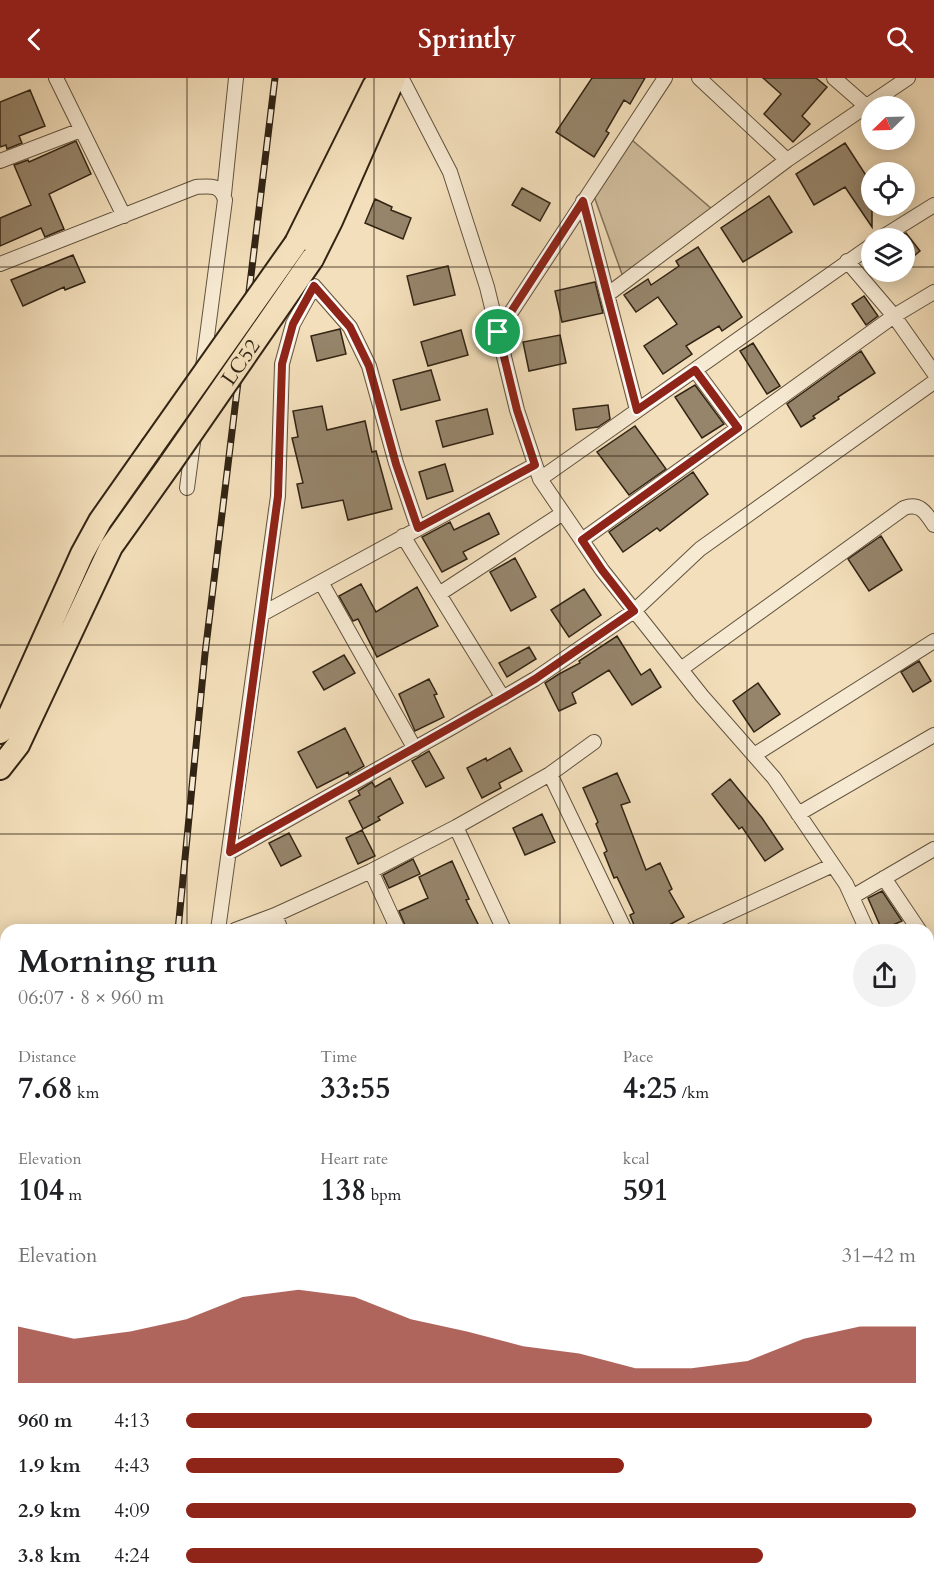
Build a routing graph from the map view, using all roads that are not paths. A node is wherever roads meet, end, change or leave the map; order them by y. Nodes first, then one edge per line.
1 (56, 78) edge
2 (236, 78) edge
3 (378, 78) edge
4 (665, 78) edge
5 (699, 78) edge
6 (834, 78) edge
7 (908, 78) edge
8 (399, 80) edge
9 (881, 96) edge
10 (861, 102) edge
11 (861, 109) edge
12 (81, 129) junction
13 (788, 160) junction
14 (0, 161) edge
15 (224, 194) junction
16 (583, 201) junction
17 (934, 205) edge
18 (124, 216) junction
19 (897, 228) edge
20 (861, 252) edge
21 (847, 261) junction
22 (0, 264) edge
23 (934, 292) edge
24 (607, 295) junction
25 (894, 316) junction
26 (498, 332) junction
27 (695, 370) junction
28 (934, 373) edge
29 (934, 382) edge
30 (637, 410) junction
31 (738, 428) junction
32 (535, 465) junction
33 (540, 479) junction
34 (187, 488) dead end
35 (563, 513) junction
36 (934, 525) edge
37 (418, 528) junction
38 (403, 536) junction
39 (582, 540) junction
40 (321, 582) junction
41 (439, 594) junction
42 (634, 611) junction
43 (262, 614) junction
44 (934, 640) edge
45 (681, 669) junction
46 (503, 698) junction
47 (0, 732) edge
48 (934, 735) edge
49 (594, 742) dead end
50 (415, 749) junction
51 (754, 755) junction
52 (0, 768) edge
53 (550, 774) junction
54 (798, 814) junction
55 (456, 827) junction
56 (230, 852) junction
57 (932, 855) edge
58 (833, 865) junction
59 (371, 871) junction
60 (884, 878) junction
61 (852, 897) junction
62 (275, 915) junction
63 (219, 924) edge
64 (251, 924) edge
65 (279, 924) edge
66 (395, 924) edge
67 (501, 924) edge
68 (622, 924) edge
69 (705, 924) edge
70 (864, 924) edge
71 (915, 924) edge

1 - 12 street
2 - 15 street
3 - 47 main road, LC52, bridge
4 - 16 street
5 - 13 street
6 - 10 street
7 - 9 street
8 - 26 street
8 - 52 main road, LC52, bridge
11 - 13 street
12 - 14 street
12 - 18 street
13 - 24 street
15 - 18 street
15 - 34 street
16 - 24 street
16 - 26 street
17 - 19 street
18 - 22 street
20 - 21 street
21 - 25 street
21 - 27 street
23 - 25 street
24 - 30 street
25 - 28 street
25 - 31 street
26 - 32 street
27 - 30 street
27 - 31 street
29 - 42 street
30 - 33 street
31 - 39 street
32 - 33 street
32 - 37 street
33 - 35 street
35 - 39 street
35 - 41 street
36 - 45 street
37 - 38 street
37 - 43 street
38 - 40 street
38 - 41 street
39 - 42 street
40 - 43 street
40 - 50 street
41 - 46 street
42 - 45 street
42 - 46 street
43 - 56 street
44 - 51 street
45 - 51 street
46 - 50 street
48 - 54 street
49 - 53 street
50 - 56 street
51 - 54 street
53 - 55 street
53 - 68 street
54 - 58 street
55 - 59 street
55 - 67 street
56 - 63 street
57 - 60 street
58 - 61 street
58 - 69 street
59 - 62 street
59 - 66 street
60 - 61 street
60 - 71 street
61 - 70 street
62 - 64 street
62 - 65 street

